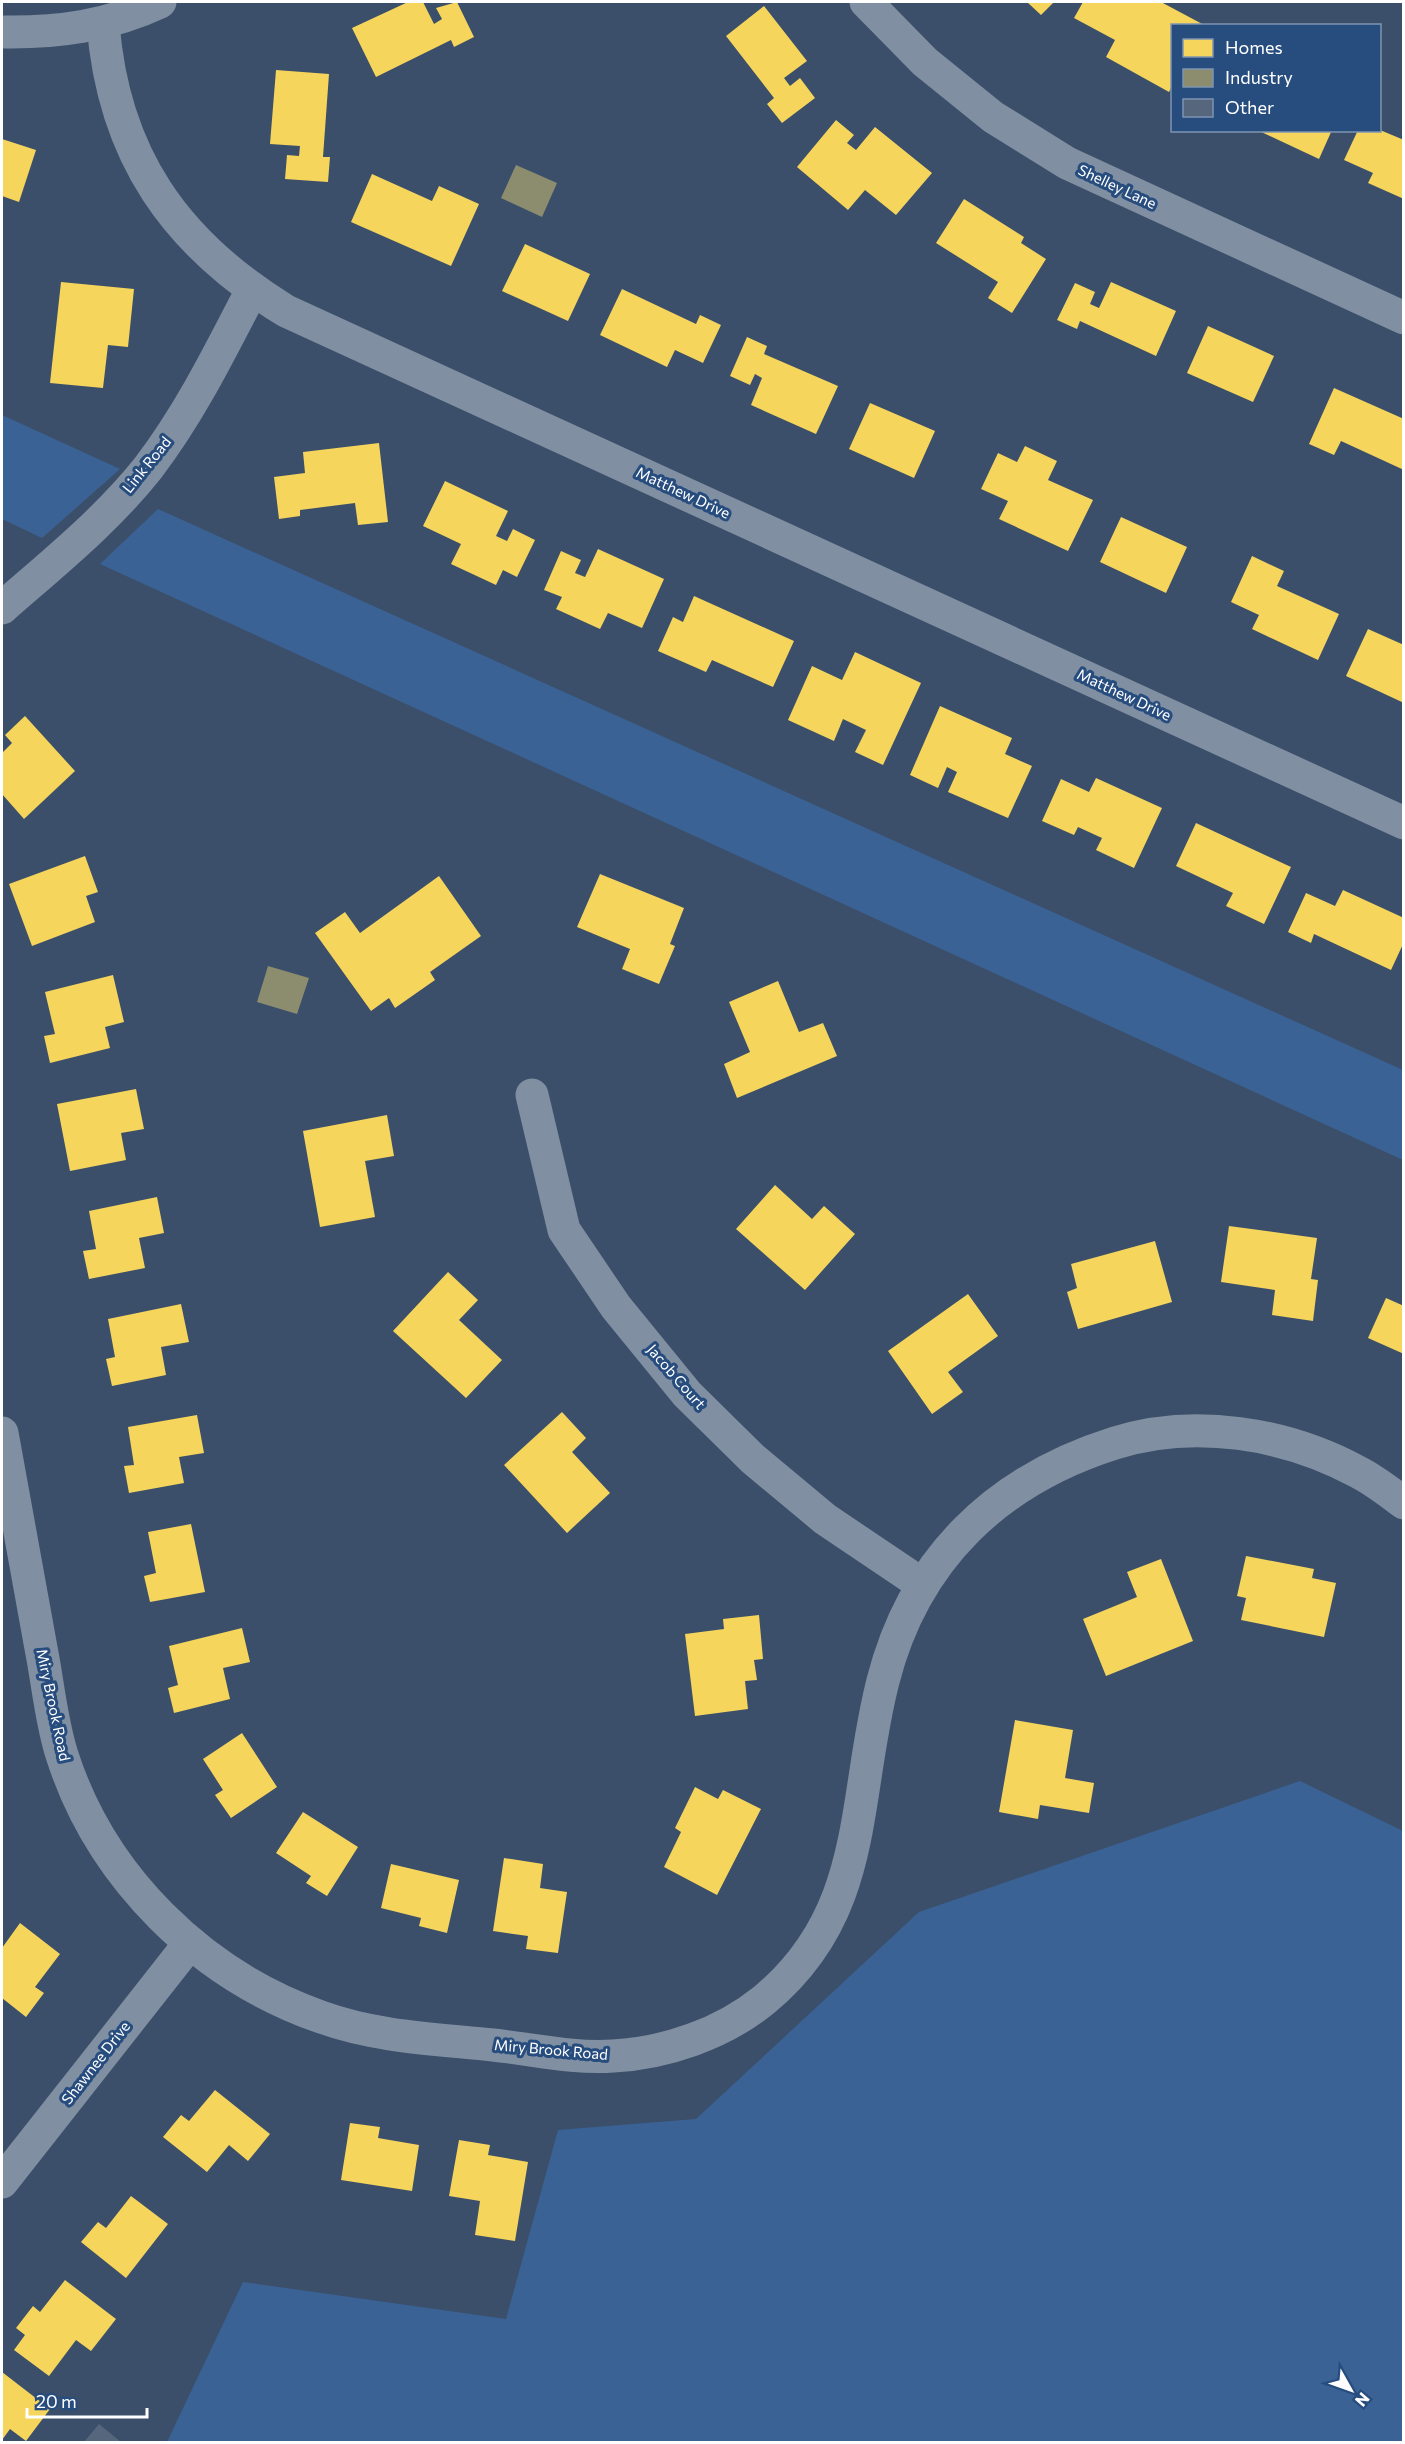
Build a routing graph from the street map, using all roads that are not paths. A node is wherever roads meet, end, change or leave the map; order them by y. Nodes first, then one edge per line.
1 (160, 2) edge
2 (866, 2) edge
3 (103, 23) junction
4 (2, 32) edge
5 (252, 290) junction
6 (1404, 318) edge
7 (2, 608) edge
8 (1404, 823) edge
9 (532, 1095) dead end
10 (2, 1433) edge
11 (1404, 1503) edge
12 (923, 1585) junction
13 (190, 1943) junction
14 (2, 2182) edge

1 - 3 street
2 - 6 street, Shelley Lane
3 - 4 street
3 - 5 street, Matthew Drive
5 - 7 street, Link Road
5 - 8 street, Matthew Drive
9 - 12 street, Jacob Court
10 - 13 street, Miry Brook Road
11 - 12 street, Miry Brook Road
12 - 13 street, Miry Brook Road
13 - 14 street, Shawnee Drive

